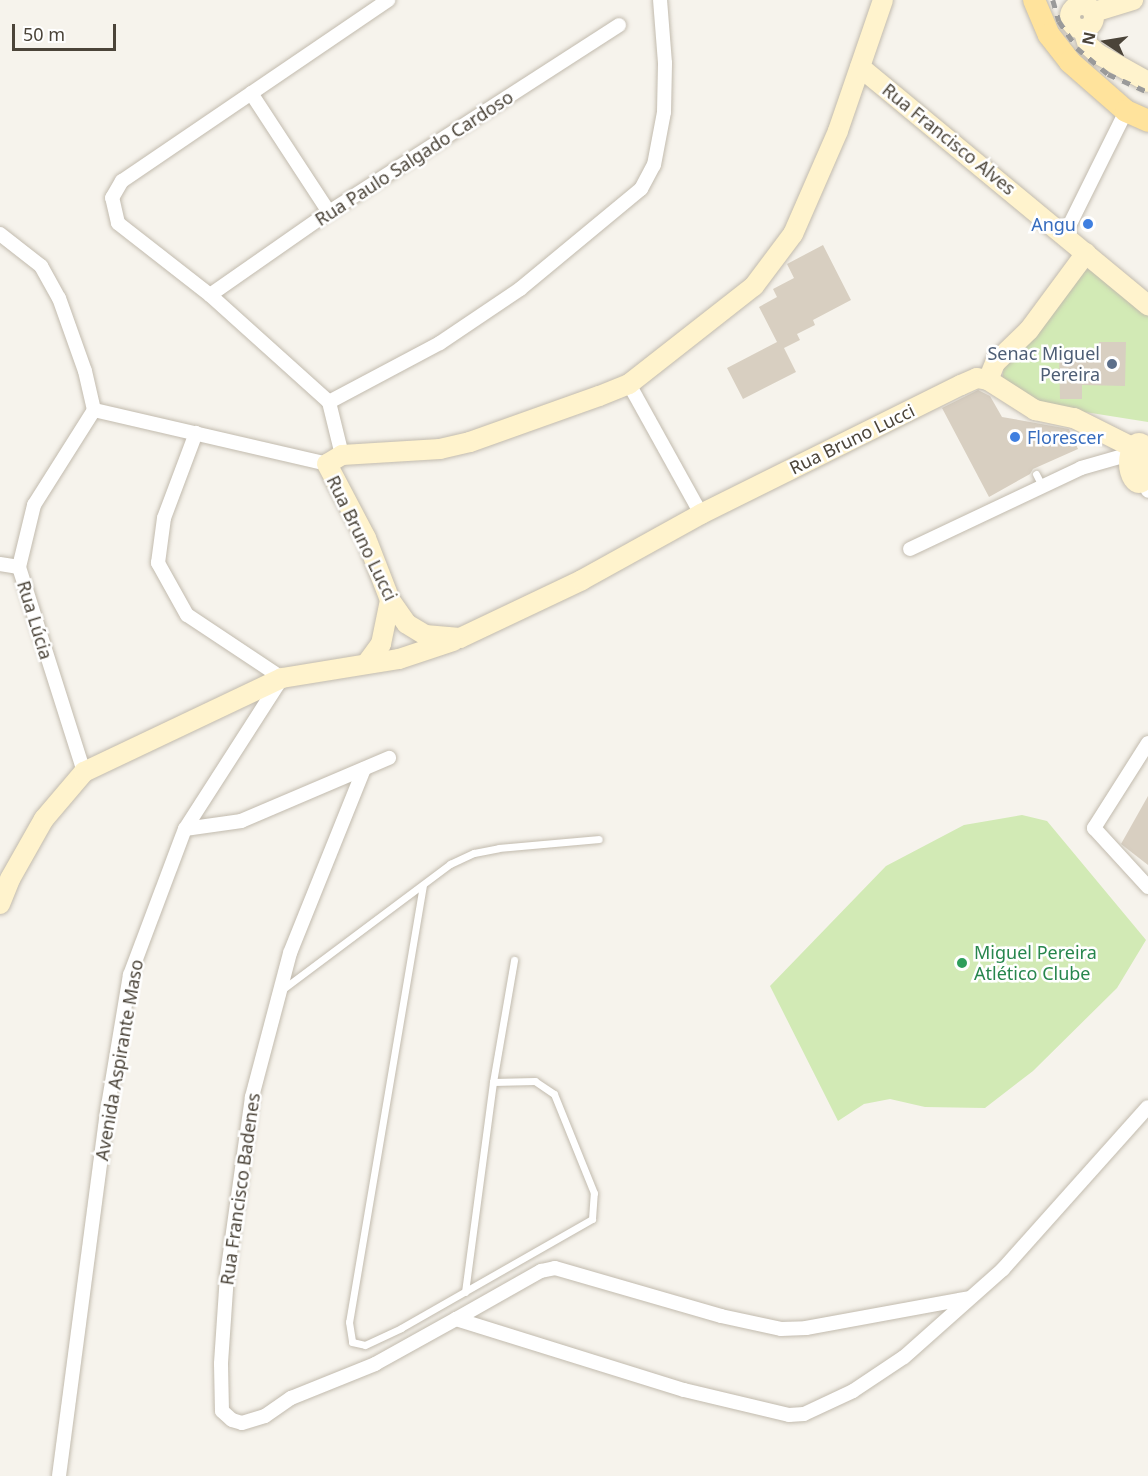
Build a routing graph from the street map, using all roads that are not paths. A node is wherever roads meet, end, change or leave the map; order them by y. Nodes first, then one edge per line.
1 (388, 0) edge
2 (660, 0) edge
3 (883, 0) edge
4 (1034, 0) edge
5 (1133, 0) edge
6 (1083, 13) edge
7 (619, 25) dead end
8 (1044, 25) junction
9 (1113, 64) junction
10 (860, 67) junction
11 (1148, 82) edge
12 (1102, 90) junction
13 (251, 93) junction
14 (1126, 111) junction
15 (1148, 121) edge
16 (329, 212) junction
17 (0, 234) edge
18 (1065, 234) junction
19 (1086, 253) junction
20 (210, 295) junction
21 (1148, 305) edge
22 (988, 380) junction
23 (629, 384) junction
24 (329, 402) junction
25 (94, 410) junction
26 (196, 433) junction
27 (1140, 450) edge
28 (334, 459) junction
29 (1148, 491) edge
30 (700, 514) junction
31 (910, 549) dead end
32 (0, 564) edge
33 (19, 567) junction
34 (390, 600) junction
35 (460, 638) junction
36 (367, 663) junction
37 (282, 678) junction
38 (1148, 743) edge
39 (389, 758) dead end
40 (364, 769) junction
41 (84, 772) junction
42 (185, 829) junction
43 (599, 839) dead end
44 (423, 885) junction
45 (1148, 887) edge
46 (0, 904) edge
47 (514, 960) dead end
48 (276, 994) junction
49 (493, 1082) junction
50 (1148, 1107) edge
51 (465, 1292) junction
52 (971, 1298) junction
53 (456, 1319) junction
54 (59, 1476) edge

1 - 13 street
2 - 24 street
3 - 10 street
4 - 8 main road
5 - 6 street
6 - 8 street
6 - 9 street
7 - 16 street, Rua Paulo Salgado Cardoso
8 - 12 main road
9 - 11 street
9 - 12 street
10 - 18 street, Rua Francisco Alves
10 - 23 street
12 - 14 main road
13 - 16 street
13 - 20 street
14 - 15 main road
14 - 18 street
16 - 20 street, Rua Paulo Salgado Cardoso
17 - 25 street
18 - 19 street, Rua Francisco Alves
19 - 21 street, Rua Francisco Alves
19 - 22 street
20 - 24 street
22 - 27 street
22 - 30 street, Rua Bruno Lucci
23 - 28 street
23 - 30 street
24 - 28 street
25 - 26 street, Rua Bruno Lucci
25 - 33 street, Rua Lúcia
26 - 28 street, Rua Bruno Lucci
26 - 37 street
27 - 29 street
27 - 31 street
28 - 34 street, Rua Bruno Lucci
30 - 35 street, Rua Bruno Lucci
32 - 33 street
33 - 41 street, Rua Lúcia
34 - 35 street, Rua Bruno Lucci
34 - 36 street
35 - 36 street
36 - 37 street
37 - 41 street
37 - 42 street, Avenida Aspirante Maso
38 - 45 street
39 - 40 street
40 - 42 street
40 - 48 street, Rua Francisco Badenes
41 - 46 street
42 - 54 street, Avenida Aspirante Maso
43 - 44 lane
44 - 48 lane
44 - 51 lane
47 - 49 lane
48 - 53 street, Rua Francisco Badenes
49 - 51 lane
49 - 51 lane
50 - 52 street
52 - 53 street, Rua Francisco Badenes
52 - 53 street

